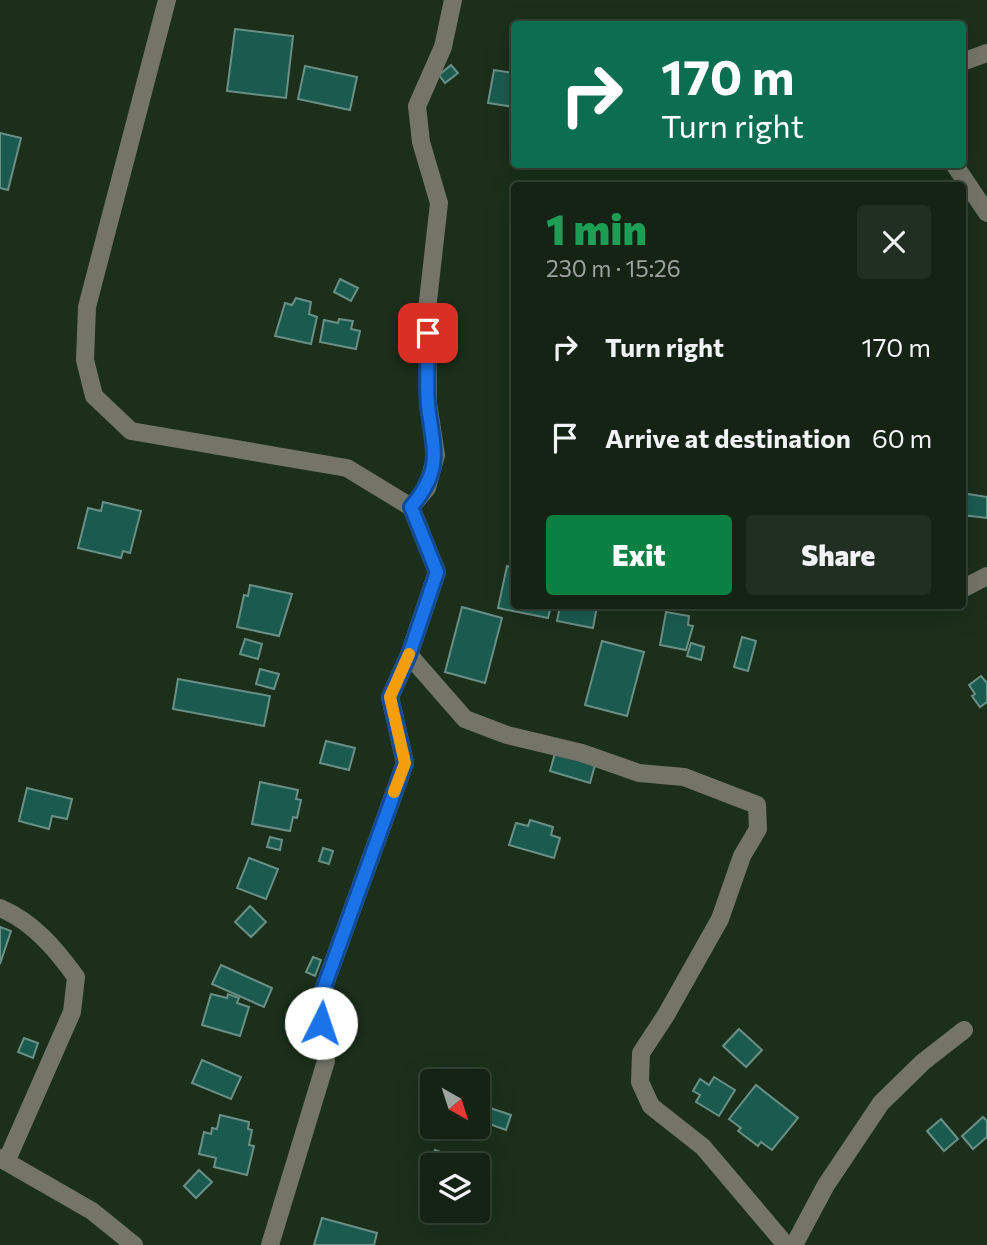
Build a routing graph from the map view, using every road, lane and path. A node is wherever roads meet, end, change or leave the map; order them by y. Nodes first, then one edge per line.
1 (167, 0) edge
2 (453, 0) edge
3 (987, 53) edge
4 (966, 61) edge
5 (957, 168) edge
6 (987, 213) edge
7 (411, 507) junction
8 (987, 576) edge
9 (966, 587) edge
10 (409, 655) junction
11 (0, 908) edge
12 (964, 1030) dead end
13 (4, 1159) edge
14 (134, 1245) edge
15 (270, 1245) edge
16 (786, 1245) edge
17 (794, 1245) edge

1 - 7 street
2 - 7 street
3 - 4 street
5 - 6 street
7 - 10 street
8 - 9 street
10 - 15 street
10 - 16 street
11 - 13 street
12 - 17 street
13 - 14 street

